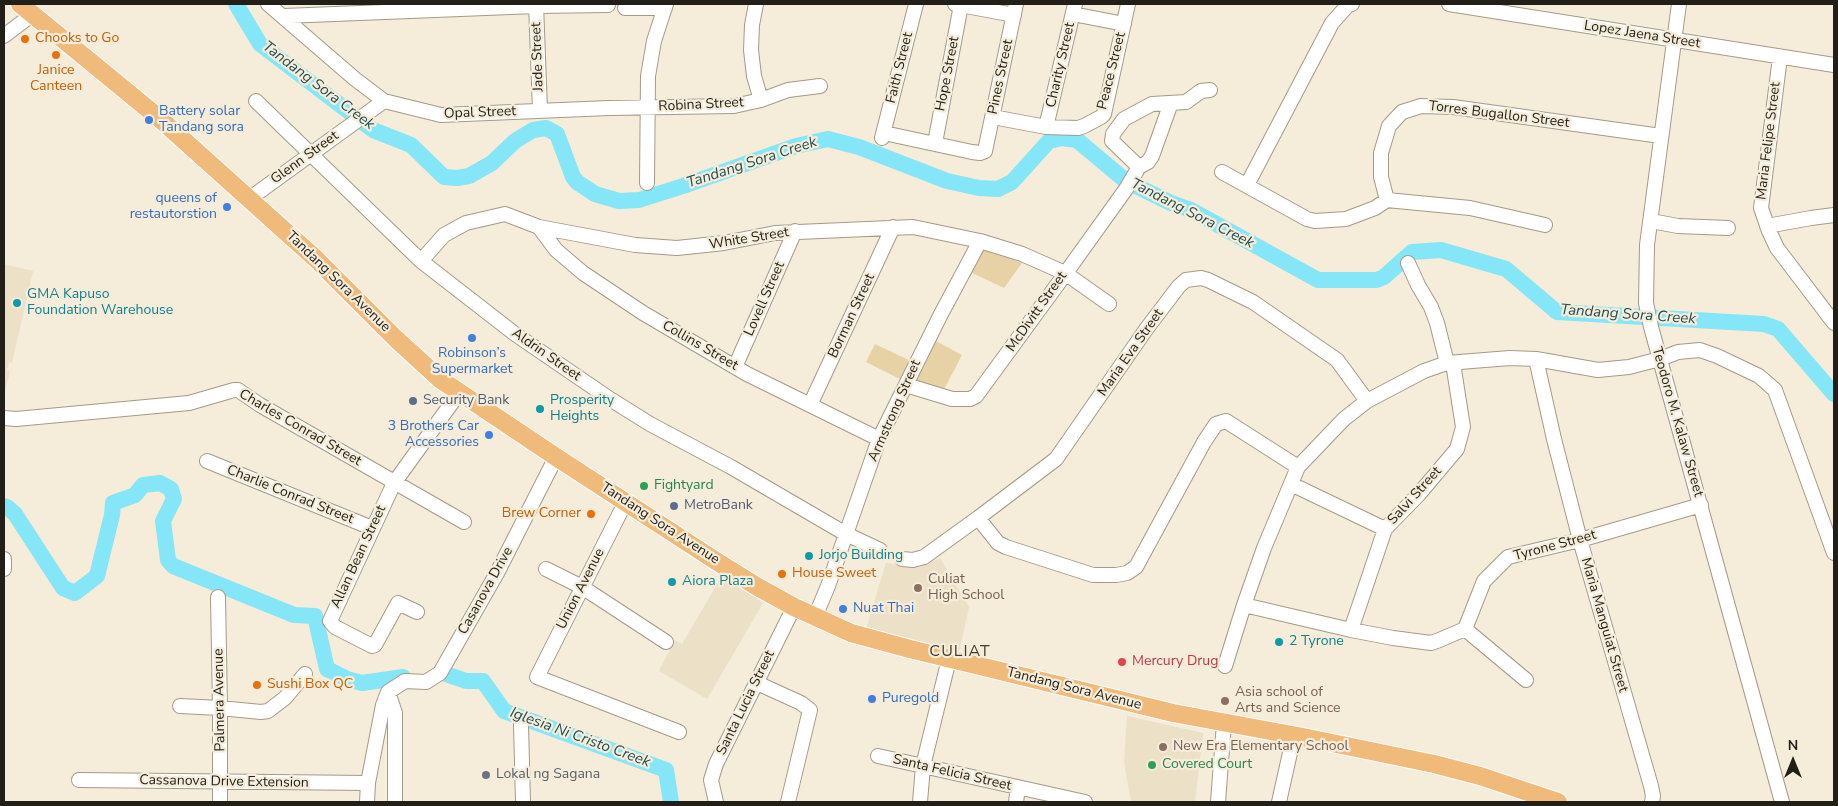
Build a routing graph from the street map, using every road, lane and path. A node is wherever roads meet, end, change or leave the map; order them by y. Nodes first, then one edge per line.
1 (268, 4) edge
2 (756, 4) edge
3 (916, 4) edge
4 (958, 4) edge
5 (1128, 4) edge
6 (1352, 4) edge
7 (1449, 4) edge
8 (1679, 4) edge
9 (536, 5) edge
10 (608, 5) dead end
11 (665, 6) edge
12 (625, 8) dead end
13 (27, 9) edge
14 (1015, 9) edge
15 (1074, 9) edge
16 (284, 16) junction
17 (1124, 24) junction
18 (4, 36) edge
19 (1674, 40) junction
20 (1780, 57) junction
21 (1834, 65) edge
22 (820, 86) dead end
23 (1210, 90) dead end
24 (384, 100) junction
25 (761, 100) junction
26 (256, 101) dead end
27 (1171, 104) junction
28 (648, 107) junction
29 (609, 108) joint
30 (540, 110) junction
31 (993, 117) junction
32 (1046, 127) junction
33 (1661, 136) junction
34 (935, 143) junction
35 (986, 150) joint
36 (311, 153) junction
37 (1139, 167) junction
38 (1222, 172) dead end
39 (647, 184) dead end
40 (1247, 185) junction
41 (249, 199) junction
42 (1387, 200) junction
43 (1834, 215) edge
44 (1651, 221) junction
45 (1545, 225) dead end
46 (1767, 226) junction
47 (539, 227) junction
48 (893, 227) junction
49 (1728, 228) dead end
50 (795, 231) junction
51 (980, 241) junction
52 (421, 261) junction
53 (1408, 263) dead end
54 (1065, 273) junction
55 (1109, 304) dead end
56 (1834, 322) edge
57 (1536, 359) junction
58 (1660, 359) junction
59 (1450, 363) junction
60 (735, 367) junction
61 (906, 385) junction
62 (459, 393) junction
63 (1367, 401) junction
64 (810, 405) junction
65 (4, 418) edge
66 (879, 439) junction
67 (556, 457) junction
68 (207, 461) dead end
69 (1298, 467) junction
70 (394, 483) junction
71 (1291, 484) junction
72 (626, 501) junction
73 (1700, 505) junction
74 (978, 518) junction
75 (464, 522) dead end
76 (372, 528) junction
77 (1385, 529) junction
78 (846, 534) junction
79 (1580, 540) junction
80 (880, 550) dead end
81 (1834, 550) edge
82 (4, 559) edge
83 (902, 559) dead end
84 (4, 569) edge
85 (546, 569) dead end
86 (582, 587) junction
87 (218, 597) dead end
88 (1244, 605) junction
89 (794, 607) junction
90 (417, 612) dead end
91 (815, 617) junction
92 (1351, 630) junction
93 (1465, 630) junction
94 (666, 642) dead end
95 (949, 659) junction
96 (1225, 666) dead end
97 (305, 674) dead end
98 (1526, 680) dead end
99 (757, 683) junction
100 (388, 692) junction
101 (180, 706) dead end
102 (220, 708) junction
103 (1224, 722) junction
104 (521, 725) dead end
105 (679, 732) dead end
106 (1294, 735) junction
107 (878, 756) dead end
108 (922, 766) junction
109 (80, 780) dead end
110 (220, 781) junction
111 (368, 783) junction
112 (1018, 788) junction
113 (220, 802) edge
114 (367, 802) edge
115 (395, 802) edge
116 (523, 802) edge
117 (716, 802) edge
118 (788, 802) edge
119 (920, 802) edge
120 (1016, 802) edge
121 (1085, 802) edge
122 (1218, 802) edge
123 (1279, 802) edge
124 (1558, 802) edge
125 (1652, 802) edge
126 (1782, 802) edge

1 - 16 street, Opal Street
2 - 25 street
3 - 34 street, Faith Street
4 - 14 street
4 - 34 street, Hope Street
5 - 17 street, Peace Street
6 - 40 street
7 - 19 street, Lopez Jaena Street
8 - 19 street, Teodoro M. Kalaw Street
9 - 10 street
9 - 16 street
9 - 30 street, Jade Street
11 - 12 street
11 - 28 street
13 - 18 street
13 - 41 main road, Tandang Sora Avenue
14 - 31 street, Pines Street
15 - 17 street
15 - 32 street, Charity Street
16 - 24 street, Opal Street
17 - 32 street, Peace Street
19 - 20 street, Lopez Jaena Street
19 - 33 street, Teodoro M. Kalaw Street
20 - 21 street, Lopez Jaena Street
20 - 46 street, Maria Felipe Street
22 - 25 street, Robina Street
23 - 27 street
24 - 30 street, Opal Street
24 - 36 street, Glenn Street
25 - 28 street, Robina Street
26 - 36 street, Aldrin Street
27 - 37 street, McDivitt Street
27 - 37 street
28 - 29 street, Robina Street
28 - 39 street
29 - 30 street, Opal Street
31 - 32 street, Peace Street
31 - 35 street, Pines Street
33 - 42 street, Torres Bugallon Street
33 - 44 street, Teodoro M. Kalaw Street
34 - 35 street, Faith Street
36 - 41 street, Glenn Street
36 - 52 street, Aldrin Street
37 - 54 street, McDivitt Street
38 - 40 street
40 - 42 street
41 - 62 main road, Tandang Sora Avenue
42 - 45 street
43 - 46 street
44 - 49 street
44 - 58 street, Teodoro M. Kalaw Street
46 - 56 street, Maria Felipe Street
47 - 50 street, White Street
47 - 52 street, White Street
47 - 60 street, Collins Street
48 - 50 street, White Street
48 - 51 street, White Street
48 - 64 street, Borman Street
50 - 60 street, Lovell Street
51 - 54 street, White Street
51 - 61 street, Armstrong Street
52 - 78 street, Aldrin Street
53 - 59 street, Salvi Street
54 - 55 street, White Street
54 - 61 street, McDivitt Street
57 - 58 street
57 - 59 street
57 - 79 street, Maria Manguiat Street
58 - 73 street, Teodoro M. Kalaw Street
58 - 81 street
59 - 63 street
59 - 77 street, Salvi Street
60 - 64 street, Collins Street
61 - 66 street, Armstrong Street
62 - 67 main road, Tandang Sora Avenue
62 - 70 street, Allan Bean Street
63 - 69 street
63 - 74 street, Maria Eva Street
64 - 66 street, Collins Street
65 - 70 street, Charles Conrad Street
66 - 78 street, Armstrong Street
67 - 72 main road, Tandang Sora Avenue
67 - 100 street, Casanova Drive
68 - 76 street, Charlie Conrad Street
69 - 71 street
69 - 74 street
70 - 75 street, Charles Conrad Street
70 - 76 street, Allan Bean Street
71 - 77 street
71 - 88 street
72 - 86 street, Union Avenue
72 - 89 main road, Tandang Sora Avenue
73 - 79 street, Tyrone Street
73 - 126 street, Teodoro M. Kalaw Street
74 - 83 street, Maria Eva Street
76 - 90 street, Allan Bean Street
77 - 92 street, Salvi Street
78 - 80 street, Aldrin Street
78 - 91 street, Armstrong Street
79 - 93 street, Tyrone Street
79 - 125 street, Maria Manguiat Street
82 - 84 street
85 - 86 street
86 - 94 street
86 - 105 street, Union Avenue
87 - 102 street, Palmera Avenue
88 - 92 street
88 - 96 street
89 - 91 main road, Tandang Sora Avenue
89 - 99 street, Santa Lucia Street
91 - 95 main road, Tandang Sora Avenue
92 - 93 street
93 - 98 street
95 - 103 main road, Tandang Sora Avenue
95 - 108 street
97 - 102 street
99 - 117 street, Santa Lucia Street
99 - 118 street
100 - 111 street
100 - 115 street
101 - 102 street
102 - 110 street, Palmera Avenue
103 - 106 main road, Tandang Sora Avenue
103 - 122 street
104 - 116 street
106 - 123 street
106 - 124 main road, Tandang Sora Avenue
107 - 108 street, Santa Felicia Street
108 - 112 street, Santa Felicia Street
108 - 119 street
109 - 110 street, Cassanova Drive Extension
110 - 111 street, Cassanova Drive Extension
110 - 113 street, Palmera Avenue
111 - 114 street
112 - 120 street
112 - 121 street, Santa Felicia Street

